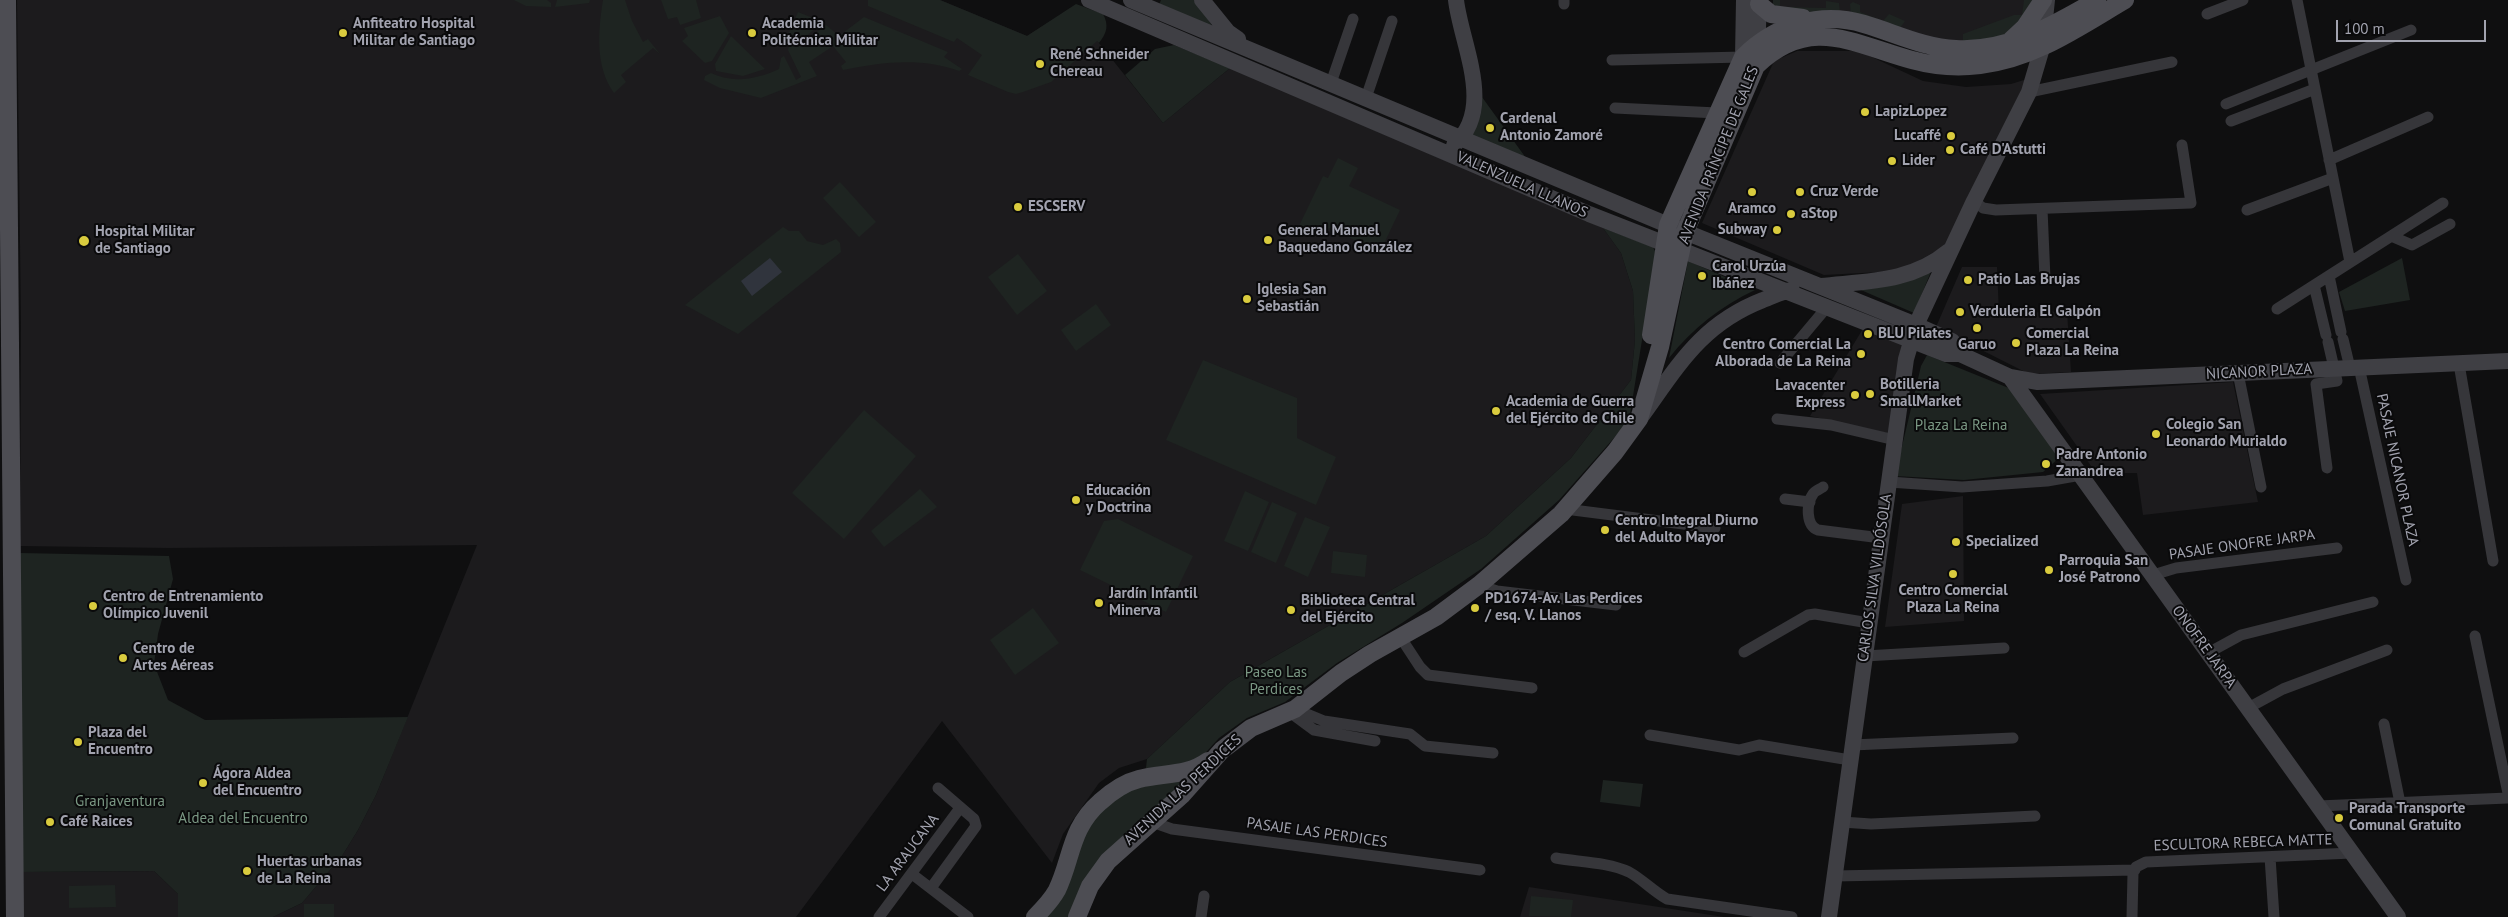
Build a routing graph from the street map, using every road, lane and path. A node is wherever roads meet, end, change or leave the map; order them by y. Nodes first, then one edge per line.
1 (7, 0) edge
2 (1089, 0) edge
3 (1131, 0) edge
4 (1202, 0) edge
5 (1456, 0) edge
6 (2043, 0) edge
7 (2047, 0) edge
8 (2098, 0) edge
9 (2124, 0) edge
10 (2244, 0) edge
11 (2297, 0) edge
12 (1754, 1) edge
13 (1150, 3) edge
14 (2207, 14) dead end
15 (1136, 20) junction
16 (1353, 20) dead end
17 (1392, 20) dead end
18 (1824, 20) junction
19 (2044, 30) junction
20 (2411, 30) dead end
21 (1758, 43) junction
22 (2006, 44) junction
23 (2042, 48) junction
24 (1268, 57) junction
25 (1612, 60) dead end
26 (1750, 62) junction
27 (2172, 62) dead end
28 (2311, 70) junction
29 (1331, 83) junction
30 (2315, 89) junction
31 (2028, 92) junction
32 (1366, 98) junction
33 (2226, 104) dead end
34 (1615, 108) dead end
35 (1717, 113) junction
36 (2428, 117) dead end
37 (2231, 121) dead end
38 (1462, 138) junction
39 (2182, 145) dead end
40 (1446, 151) junction
41 (2329, 160) junction
42 (2333, 178) junction
43 (1974, 201) junction
44 (2443, 203) dead end
45 (4, 206) edge
46 (2042, 209) junction
47 (2247, 210) dead end
48 (2450, 224) dead end
49 (1668, 225) junction
50 (1684, 232) junction
51 (2390, 236) junction
52 (1672, 248) junction
53 (1952, 248) junction
54 (2350, 262) junction
55 (2329, 276) junction
56 (2045, 279) dead end
57 (2314, 286) junction
58 (1818, 287) junction
59 (1788, 290) junction
60 (4, 291) edge
61 (1827, 307) junction
62 (2277, 309) dead end
63 (1913, 333) junction
64 (2508, 361) edge
65 (1780, 363) dead end
66 (2459, 364) junction
67 (2348, 368) junction
68 (2238, 373) junction
69 (2010, 376) junction
70 (2315, 377) junction
71 (1777, 419) dead end
72 (1639, 420) junction
73 (5, 424) edge
74 (1895, 440) junction
75 (2327, 468) dead end
76 (2081, 475) junction
77 (1889, 482) junction
78 (1823, 487) dead end
79 (2261, 488) dead end
80 (1785, 499) dead end
81 (1810, 502) junction
82 (1565, 509) junction
83 (1715, 528) dead end
84 (1881, 538) junction
85 (2337, 548) dead end
86 (2493, 561) dead end
87 (2153, 575) junction
88 (2406, 580) dead end
89 (1479, 585) junction
90 (2373, 602) dead end
91 (1616, 605) dead end
92 (1869, 624) junction
93 (2474, 636) dead end
94 (1401, 638) junction
95 (2004, 648) dead end
96 (2387, 650) dead end
97 (1744, 652) dead end
98 (2208, 653) junction
99 (1864, 656) junction
100 (1532, 688) dead end
101 (7, 689) edge
102 (2248, 708) junction
103 (1292, 711) junction
104 (2384, 724) dead end
105 (1650, 735) dead end
106 (2013, 738) dead end
107 (1375, 741) dead end
108 (1222, 750) junction
109 (1493, 753) dead end
110 (1851, 753) junction
111 (1176, 773) junction
112 (938, 788) dead end
113 (2508, 793) edge
114 (1182, 795) junction
115 (2508, 798) edge
116 (2400, 804) junction
117 (2318, 806) junction
118 (960, 808) junction
119 (2035, 816) dead end
120 (1152, 822) junction
121 (1842, 822) junction
122 (8, 848) edge
123 (2352, 854) junction
124 (2270, 857) junction
125 (1556, 858) dead end
126 (2135, 869) junction
127 (1480, 870) dead end
128 (912, 874) junction
129 (1835, 876) junction
130 (931, 888) junction
131 (1204, 896) dead end
132 (1083, 915) edge
133 (16, 917) edge
134 (879, 917) edge
135 (968, 917) edge
136 (1035, 917) edge
137 (1201, 917) edge
138 (1792, 917) edge
139 (1829, 917) edge
140 (2132, 917) edge
141 (2274, 917) edge
142 (2398, 917) edge

1 - 45 main road
2 - 15 street, VALENZUELA LLANOS
3 - 13 street, VALENZUELA LLANOS
4 - 24 street
5 - 38 street
6 - 22 main road
7 - 19 street, CARLOS SILVA VILDÓSOLA
8 - 19 main road
9 - 23 main road
10 - 14 street
11 - 28 street
12 - 18 main road
12 - 21 street
12 - 26 street, AVENIDA PRÍNCIPE DE GALES
13 - 15 street
13 - 24 street, VALENZUELA LLANOS
15 - 40 street, VALENZUELA LLANOS
16 - 29 street
17 - 32 street
18 - 21 main road
18 - 22 main road
19 - 22 main road
19 - 23 street, CARLOS SILVA VILDÓSOLA
20 - 28 street
21 - 26 main road
23 - 26 main road
23 - 31 street, CARLOS SILVA VILDÓSOLA
24 - 29 street, VALENZUELA LLANOS
25 - 26 street
26 - 35 main road, AVENIDA PRÍNCIPE DE GALES
26 - 50 main road, AVENIDA PRÍNCIPE DE GALES
27 - 31 street
28 - 30 street
28 - 33 street
29 - 32 street, VALENZUELA LLANOS
30 - 37 street
30 - 41 street
31 - 43 street, CARLOS SILVA VILDÓSOLA
32 - 38 street, VALENZUELA LLANOS
34 - 35 street
35 - 49 main road, AVENIDA PRÍNCIPE DE GALES
36 - 41 street
38 - 40 street
38 - 49 street, VALENZUELA LLANOS
39 - 46 street
40 - 52 street, VALENZUELA LLANOS
41 - 42 street
42 - 47 street
42 - 54 street
43 - 46 street
43 - 53 street, CARLOS SILVA VILDÓSOLA
44 - 51 street
45 - 60 main road
46 - 56 street
48 - 51 street
49 - 50 street, VALENZUELA LLANOS
49 - 52 main road, AVENIDA PRÍNCIPE DE GALES
50 - 52 main road, AVENIDA PRÍNCIPE DE GALES
50 - 58 street, VALENZUELA LLANOS
51 - 54 street
52 - 59 street, VALENZUELA LLANOS
52 - 72 main road
53 - 58 street, CARLOS SILVA VILDÓSOLA
53 - 63 street, CARLOS SILVA VILDÓSOLA
54 - 55 street
55 - 57 street
55 - 67 street, PASAJE NICANOR PLAZA
57 - 62 street
57 - 67 street, PASAJE NICANOR PLAZA
58 - 59 street, AVENIDA LAS PERDICES
58 - 63 street, VALENZUELA LLANOS
59 - 61 street, VALENZUELA LLANOS
59 - 72 street, AVENIDA LAS PERDICES
60 - 73 main road
61 - 63 street, VALENZUELA LLANOS
61 - 65 street
63 - 69 street, VALENZUELA LLANOS
63 - 74 street, CARLOS SILVA VILDÓSOLA
64 - 66 street, NICANOR PLAZA
66 - 67 street, NICANOR PLAZA
66 - 86 street
67 - 70 street, NICANOR PLAZA
67 - 88 street, PASAJE NICANOR PLAZA
68 - 69 street, NICANOR PLAZA
68 - 70 street, NICANOR PLAZA
68 - 79 street
69 - 76 street, ONOFRE JARPA
70 - 75 street
71 - 74 street
72 - 82 main road, AVENIDA LAS PERDICES
73 - 101 main road
74 - 77 street, CARLOS SILVA VILDÓSOLA
76 - 77 street
76 - 87 street, ONOFRE JARPA
77 - 84 street, CARLOS SILVA VILDÓSOLA
78 - 81 street
80 - 81 street
81 - 84 street
82 - 83 street
82 - 89 main road, AVENIDA LAS PERDICES
84 - 92 street, CARLOS SILVA VILDÓSOLA
85 - 87 street, PASAJE ONOFRE JARPA
87 - 98 street, ONOFRE JARPA
89 - 91 street
89 - 94 main road, AVENIDA LAS PERDICES
90 - 98 street
92 - 97 street
92 - 99 street, CARLOS SILVA VILDÓSOLA
93 - 113 street
94 - 100 street
94 - 103 main road, AVENIDA LAS PERDICES
95 - 99 street
96 - 102 street
98 - 102 street, ONOFRE JARPA
99 - 110 street, CARLOS SILVA VILDÓSOLA
101 - 122 main road
102 - 117 street, ONOFRE JARPA
103 - 107 street
103 - 108 main road, AVENIDA LAS PERDICES
103 - 109 street
104 - 116 street
105 - 110 street
106 - 110 street
108 - 111 main road
108 - 114 main road, AVENIDA LAS PERDICES
110 - 121 street, CARLOS SILVA VILDÓSOLA
111 - 114 main road
111 - 136 main road
112 - 118 street, LA ARAUCANA
114 - 120 main road, AVENIDA LAS PERDICES
115 - 116 street
116 - 117 street
117 - 123 street, ONOFRE JARPA
118 - 128 street, LA ARAUCANA
118 - 130 street, LA ARAUCANA
119 - 121 street
120 - 127 street, PASAJE LAS PERDICES
120 - 132 main road, AVENIDA LAS PERDICES
121 - 129 street, CARLOS SILVA VILDÓSOLA
122 - 133 main road
123 - 124 street, ESCULTORA REBECA MATTE
123 - 142 street, ONOFRE JARPA
124 - 126 street, ESCULTORA REBECA MATTE
124 - 141 street
125 - 138 street
126 - 129 street, ESCULTORA REBECA MATTE
126 - 140 street
128 - 130 street
128 - 134 street, LA ARAUCANA
129 - 139 street, CARLOS SILVA VILDÓSOLA
130 - 135 street
131 - 137 street

